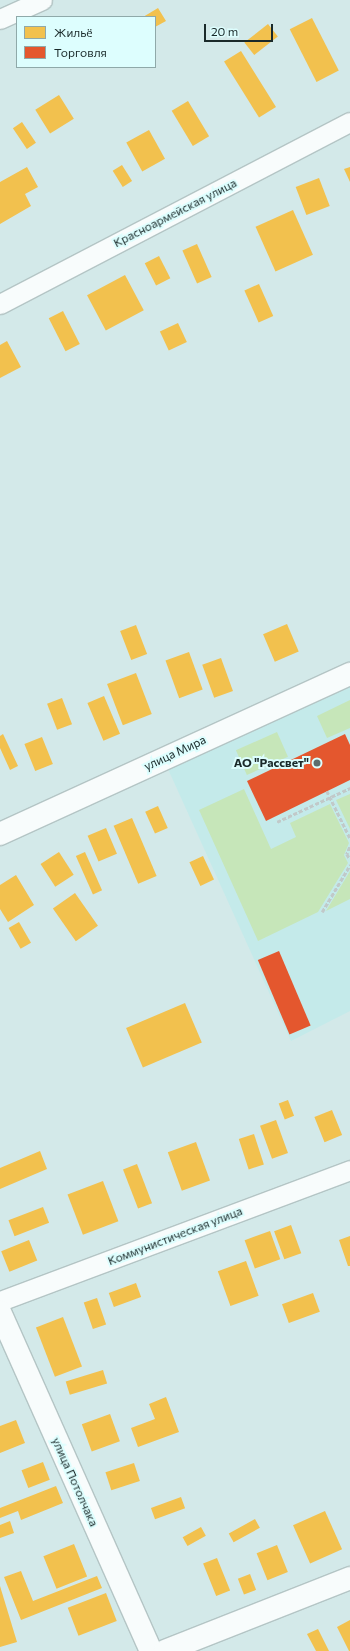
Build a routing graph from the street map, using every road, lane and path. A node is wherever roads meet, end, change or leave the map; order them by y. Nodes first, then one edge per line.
1 (42, 0) edge
2 (0, 19) edge
3 (350, 122) edge
4 (0, 304) edge
5 (350, 674) edge
6 (350, 788) edge
7 (327, 792) dead end
8 (330, 798) junction
9 (277, 822) dead end
10 (0, 834) edge
11 (350, 838) edge
12 (350, 847) edge
13 (350, 860) edge
14 (350, 865) edge
15 (322, 912) dead end
16 (350, 1170) edge
17 (0, 1301) edge
18 (0, 1312) edge
19 (350, 1578) edge
20 (151, 1651) edge
21 (165, 1651) edge

1 - 2 street
3 - 4 street, Красноармейская улица
5 - 10 street, улица Мира
6 - 8 path
7 - 8 path
8 - 9 path
8 - 11 path
12 - 13 path
14 - 15 path
16 - 17 street, Коммунистическая улица
18 - 20 street, улица Потолчака
19 - 21 street

